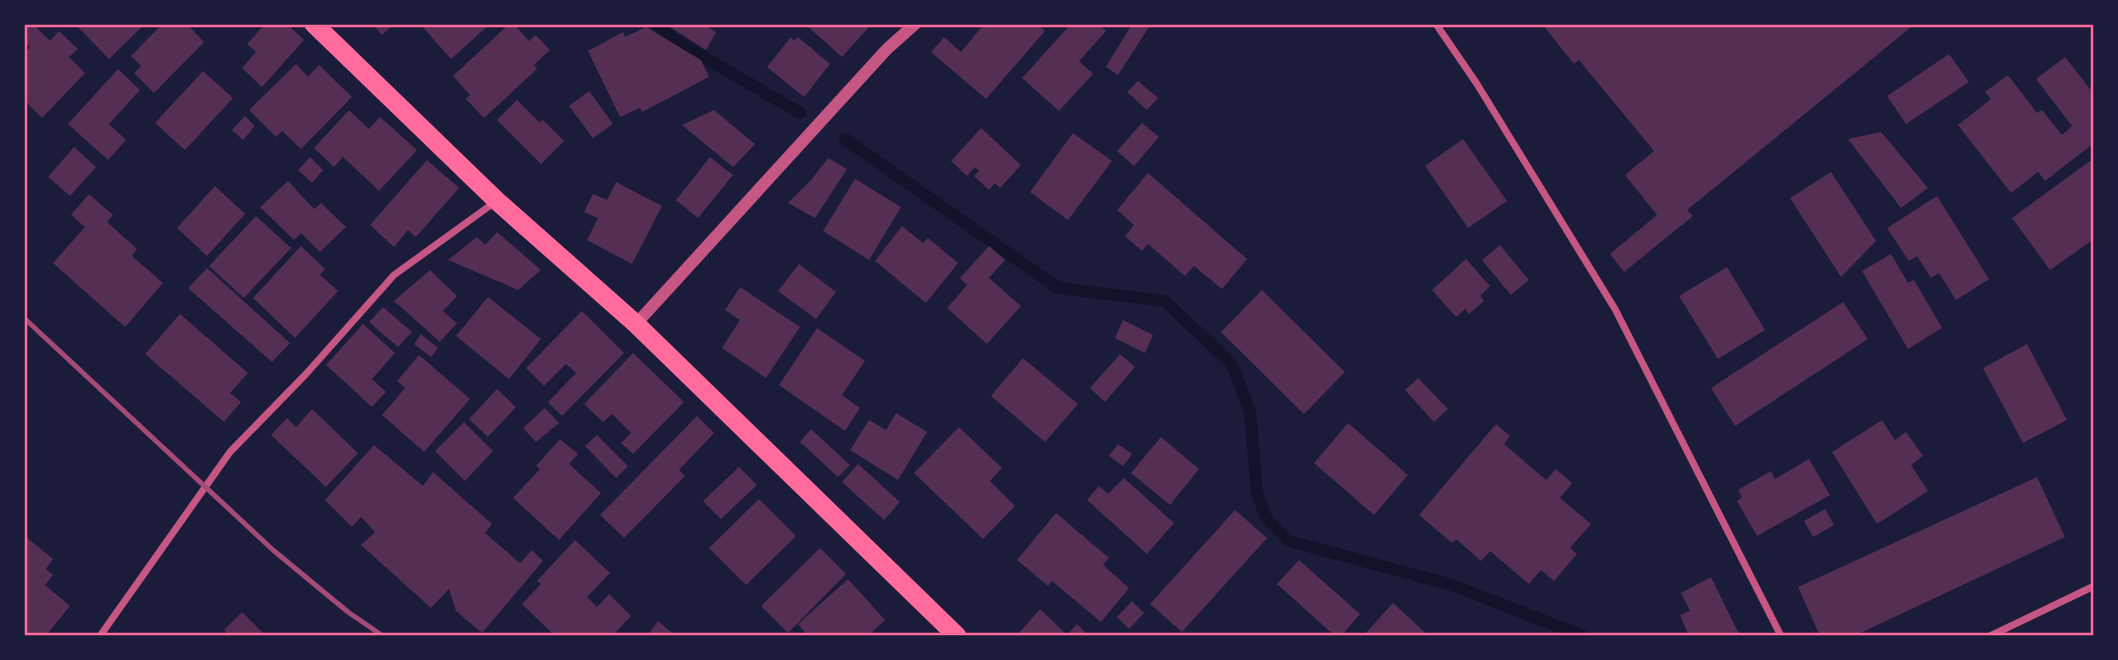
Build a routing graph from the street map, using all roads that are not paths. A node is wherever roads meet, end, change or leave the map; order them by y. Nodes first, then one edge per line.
1 (314, 24) edge
2 (915, 24) edge
3 (1436, 24) edge
4 (497, 201) junction
5 (636, 324) junction
6 (2094, 586) edge
7 (100, 635) edge
8 (957, 635) edge
9 (1781, 635) edge
10 (1990, 635) edge

1 - 4 highway
2 - 5 street
3 - 9 street
4 - 5 highway
4 - 7 street
5 - 8 highway
6 - 10 street

